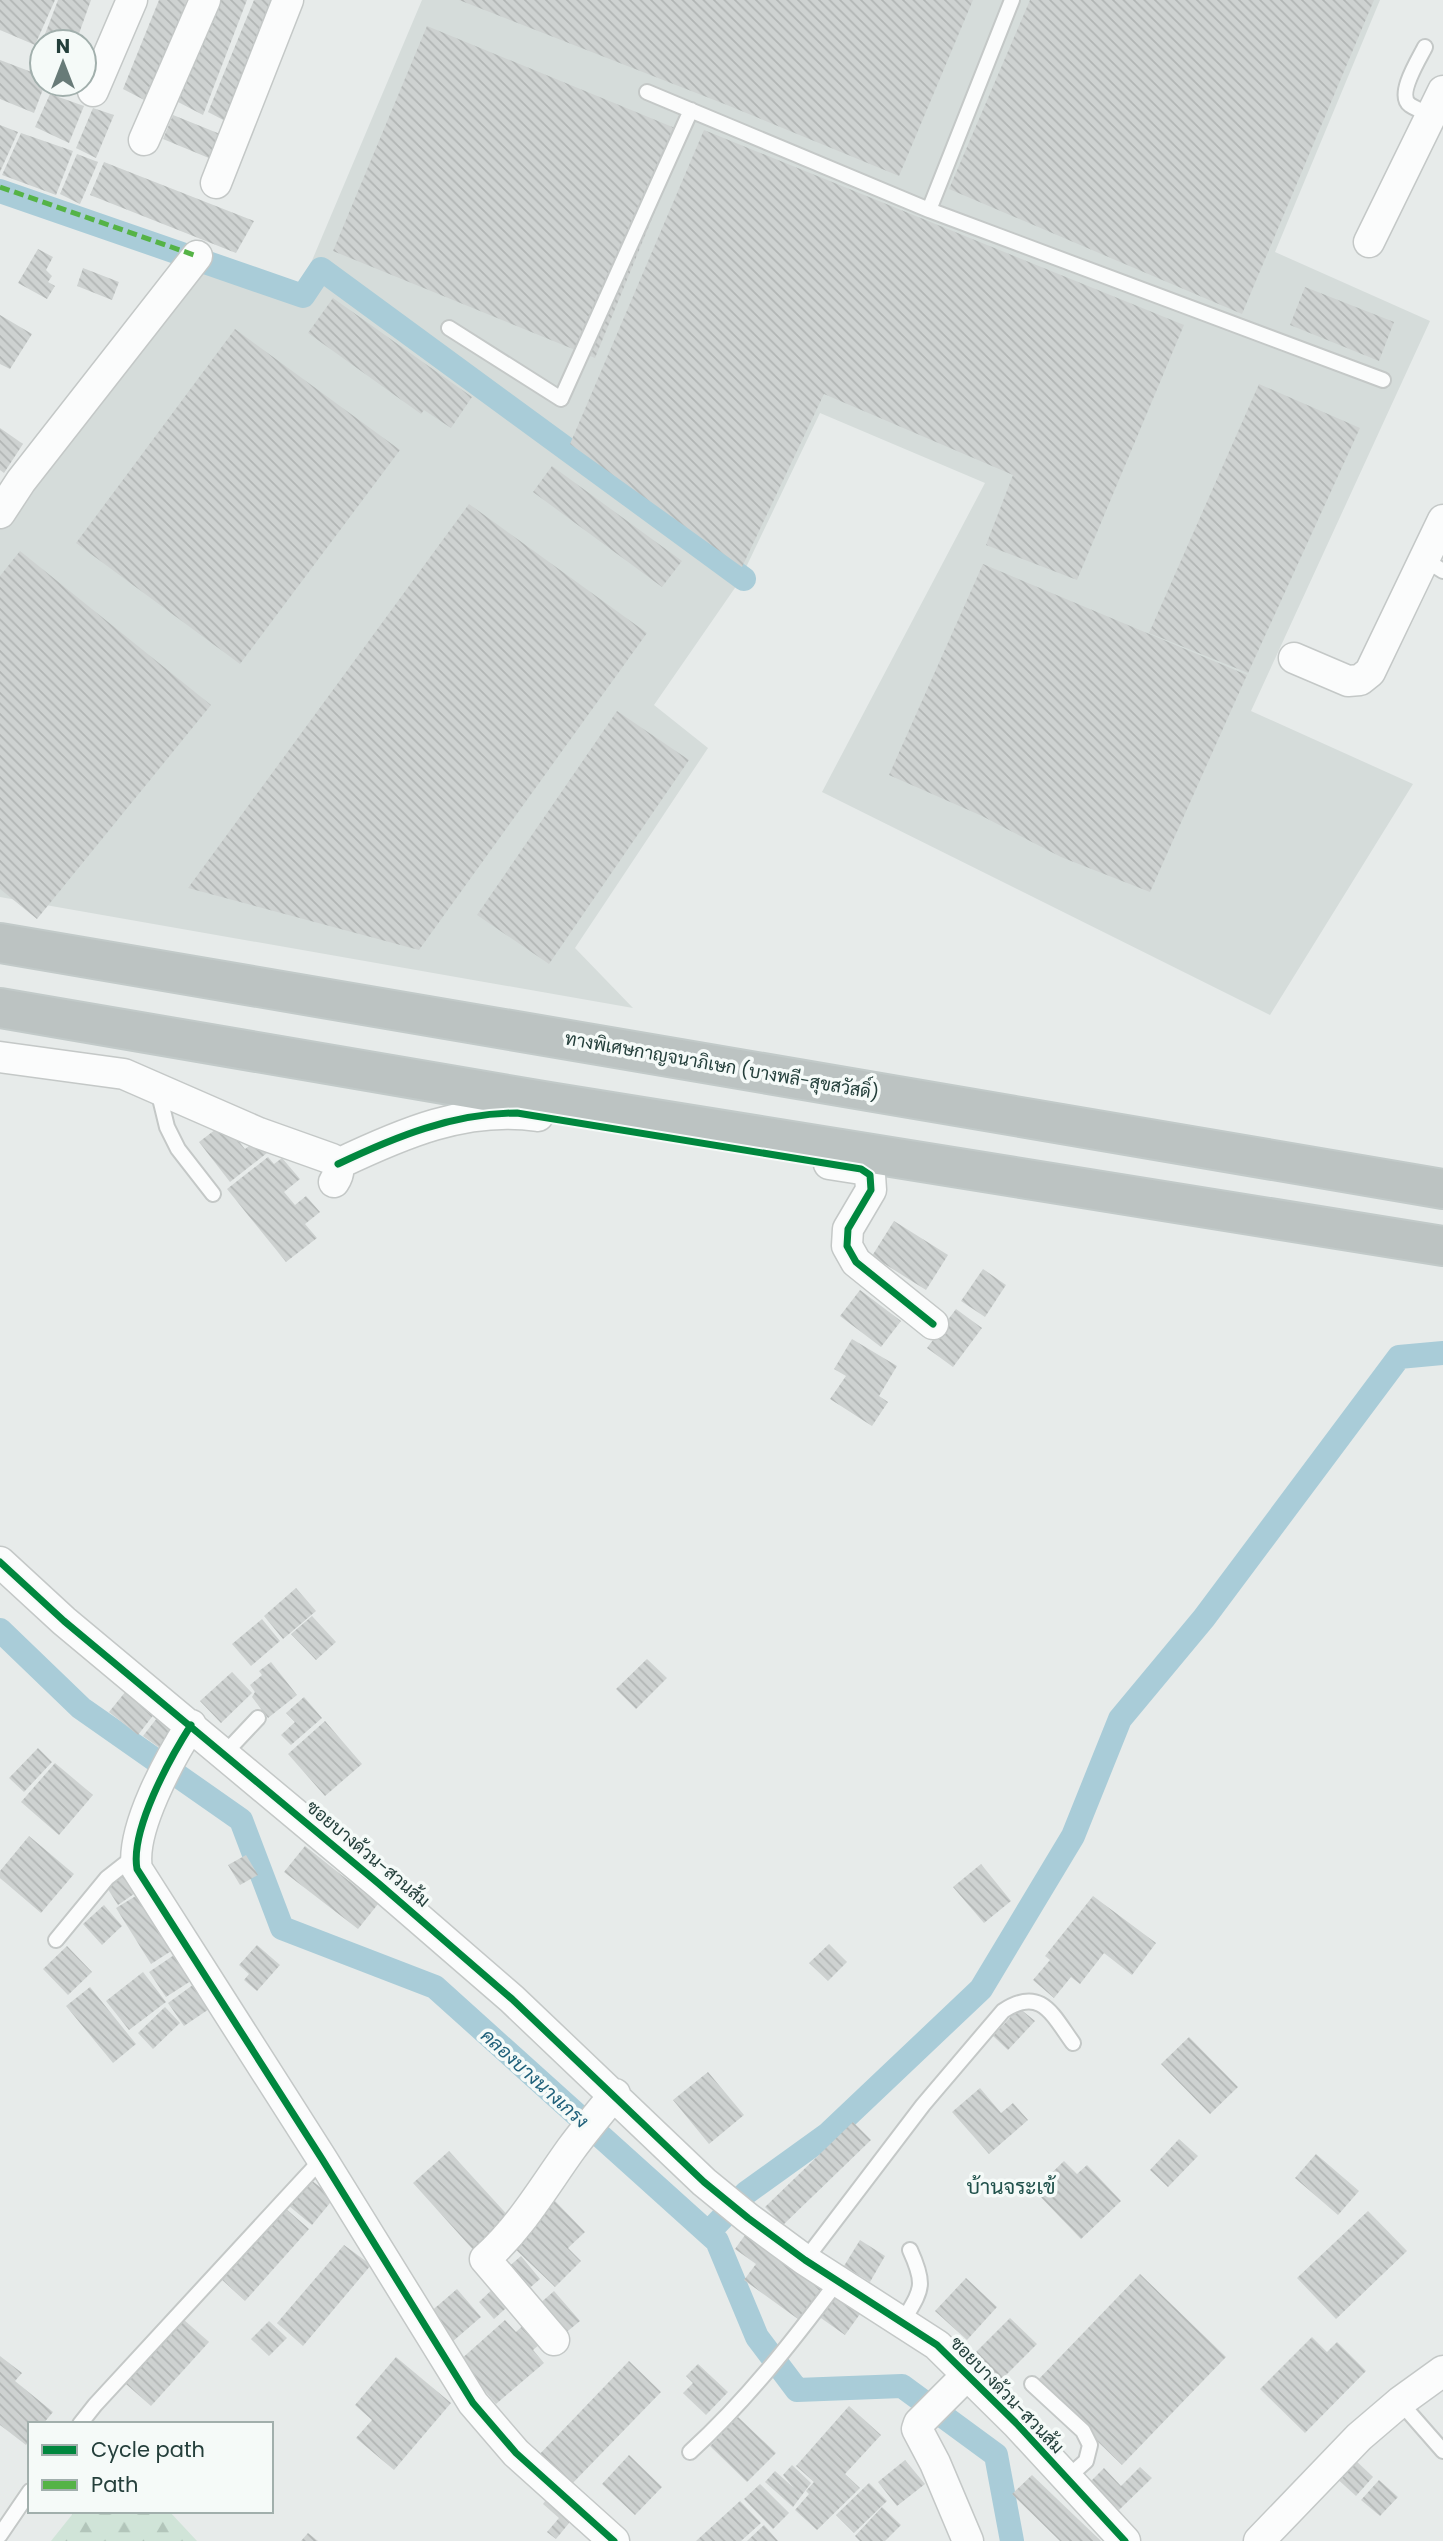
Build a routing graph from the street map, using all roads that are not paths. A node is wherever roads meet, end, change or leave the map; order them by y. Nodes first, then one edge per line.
1 (132, 0) edge
2 (205, 0) edge
3 (288, 0) edge
4 (1012, 0) edge
5 (1424, 47) dead end
6 (98, 78) edge
7 (647, 92) dead end
8 (1437, 103) edge
9 (691, 110) junction
10 (144, 139) dead end
11 (216, 183) dead end
12 (929, 210) junction
13 (1369, 242) dead end
14 (197, 256) dead end
15 (449, 328) dead end
16 (1383, 380) dead end
17 (0, 513) edge
18 (1443, 520) edge
19 (1434, 565) edge
20 (1294, 658) dead end
21 (0, 943) edge
22 (0, 1008) edge
23 (0, 1057) edge
24 (158, 1089) junction
25 (1443, 1189) edge
26 (213, 1194) dead end
27 (1443, 1246) edge
28 (933, 1324) dead end
29 (2, 1566) edge
30 (258, 1718) dead end
31 (188, 1730) junction
32 (225, 1753) junction
33 (135, 1856) junction
34 (56, 1940) dead end
35 (1073, 2043) dead end
36 (608, 2102) junction
37 (322, 2159) junction
38 (910, 2250) dead end
39 (805, 2260) junction
40 (837, 2281) junction
41 (902, 2323) junction
42 (554, 2340) dead end
43 (1443, 2371) edge
44 (964, 2379) junction
45 (1032, 2384) dead end
46 (1400, 2402) junction
47 (82, 2422) edge
48 (1443, 2451) edge
49 (690, 2452) dead end
50 (1066, 2479) junction
51 (28, 2494) edge
52 (0, 2535) edge
53 (614, 2541) edge
54 (968, 2541) edge
55 (1125, 2541) edge
56 (1259, 2541) edge

1 - 6 street
2 - 10 street
3 - 11 street
4 - 12 lane
5 - 8 lane
7 - 9 lane
8 - 13 street
9 - 12 lane
9 - 15 lane
12 - 16 lane
14 - 17 street
18 - 19 street
19 - 20 street
21 - 25 highway, ทางพิเศษกาญจนาภิเษก (บางพลี-สุขสวัสดิ์)
22 - 27 highway
23 - 24 street
24 - 26 lane
24 - 28 street
29 - 31 street, ซอยบางด้วน-สวนส้ม
30 - 32 lane
31 - 32 street, ซอยบางด้วน-สวนส้ม
31 - 33 street
32 - 36 street, ซอยบางด้วน-สวนส้ม
33 - 34 lane
33 - 37 street
35 - 39 lane
36 - 39 street, ซอยบางด้วน-สวนส้ม
36 - 42 street
37 - 47 lane
37 - 53 street
38 - 41 lane
39 - 40 street, ซอยบางด้วน-สวนส้ม
40 - 41 street, ซอยบางด้วน-สวนส้ม
40 - 49 lane
41 - 44 street, ซอยบางด้วน-สวนส้ม
43 - 46 street
44 - 50 street, ซอยบางด้วน-สวนส้ม
44 - 54 street
45 - 50 lane
46 - 48 lane
46 - 56 street
50 - 55 street, ซอยบางด้วน-สวนส้ม
51 - 52 lane

